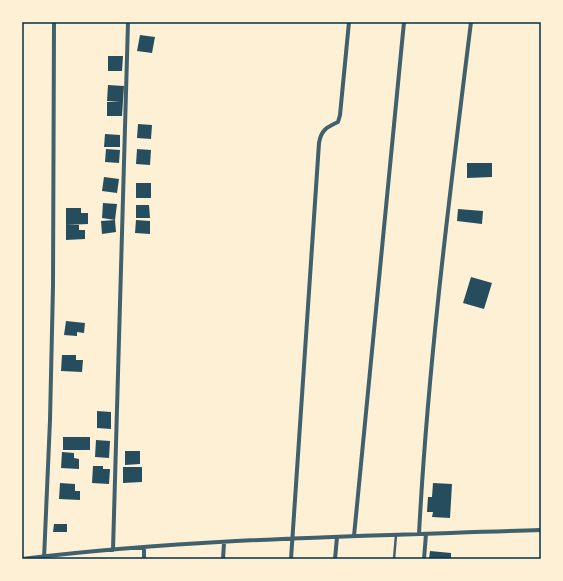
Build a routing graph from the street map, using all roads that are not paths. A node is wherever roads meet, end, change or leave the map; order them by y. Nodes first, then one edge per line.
1 (54, 22) edge
2 (128, 22) edge
3 (348, 22) edge
4 (404, 22) edge
5 (471, 22) edge
6 (541, 530) edge
7 (419, 534) junction
8 (426, 534) junction
9 (396, 535) junction
10 (354, 536) junction
11 (337, 537) junction
12 (292, 540) junction
13 (224, 543) junction
14 (144, 548) junction
15 (114, 550) junction
16 (44, 557) edge
17 (22, 559) edge
18 (144, 559) edge
19 (223, 559) edge
20 (291, 559) edge
21 (335, 559) edge
22 (394, 559) edge
23 (424, 559) edge

1 - 16 street
2 - 15 street
3 - 12 street
4 - 10 street
5 - 7 street
6 - 8 street
7 - 8 street
7 - 9 street
8 - 23 street
9 - 10 street
9 - 22 lane
10 - 11 street
11 - 12 street
11 - 21 street
12 - 13 street
12 - 20 street
13 - 14 street
13 - 19 street
14 - 15 street
14 - 18 street
15 - 16 street
16 - 17 street

